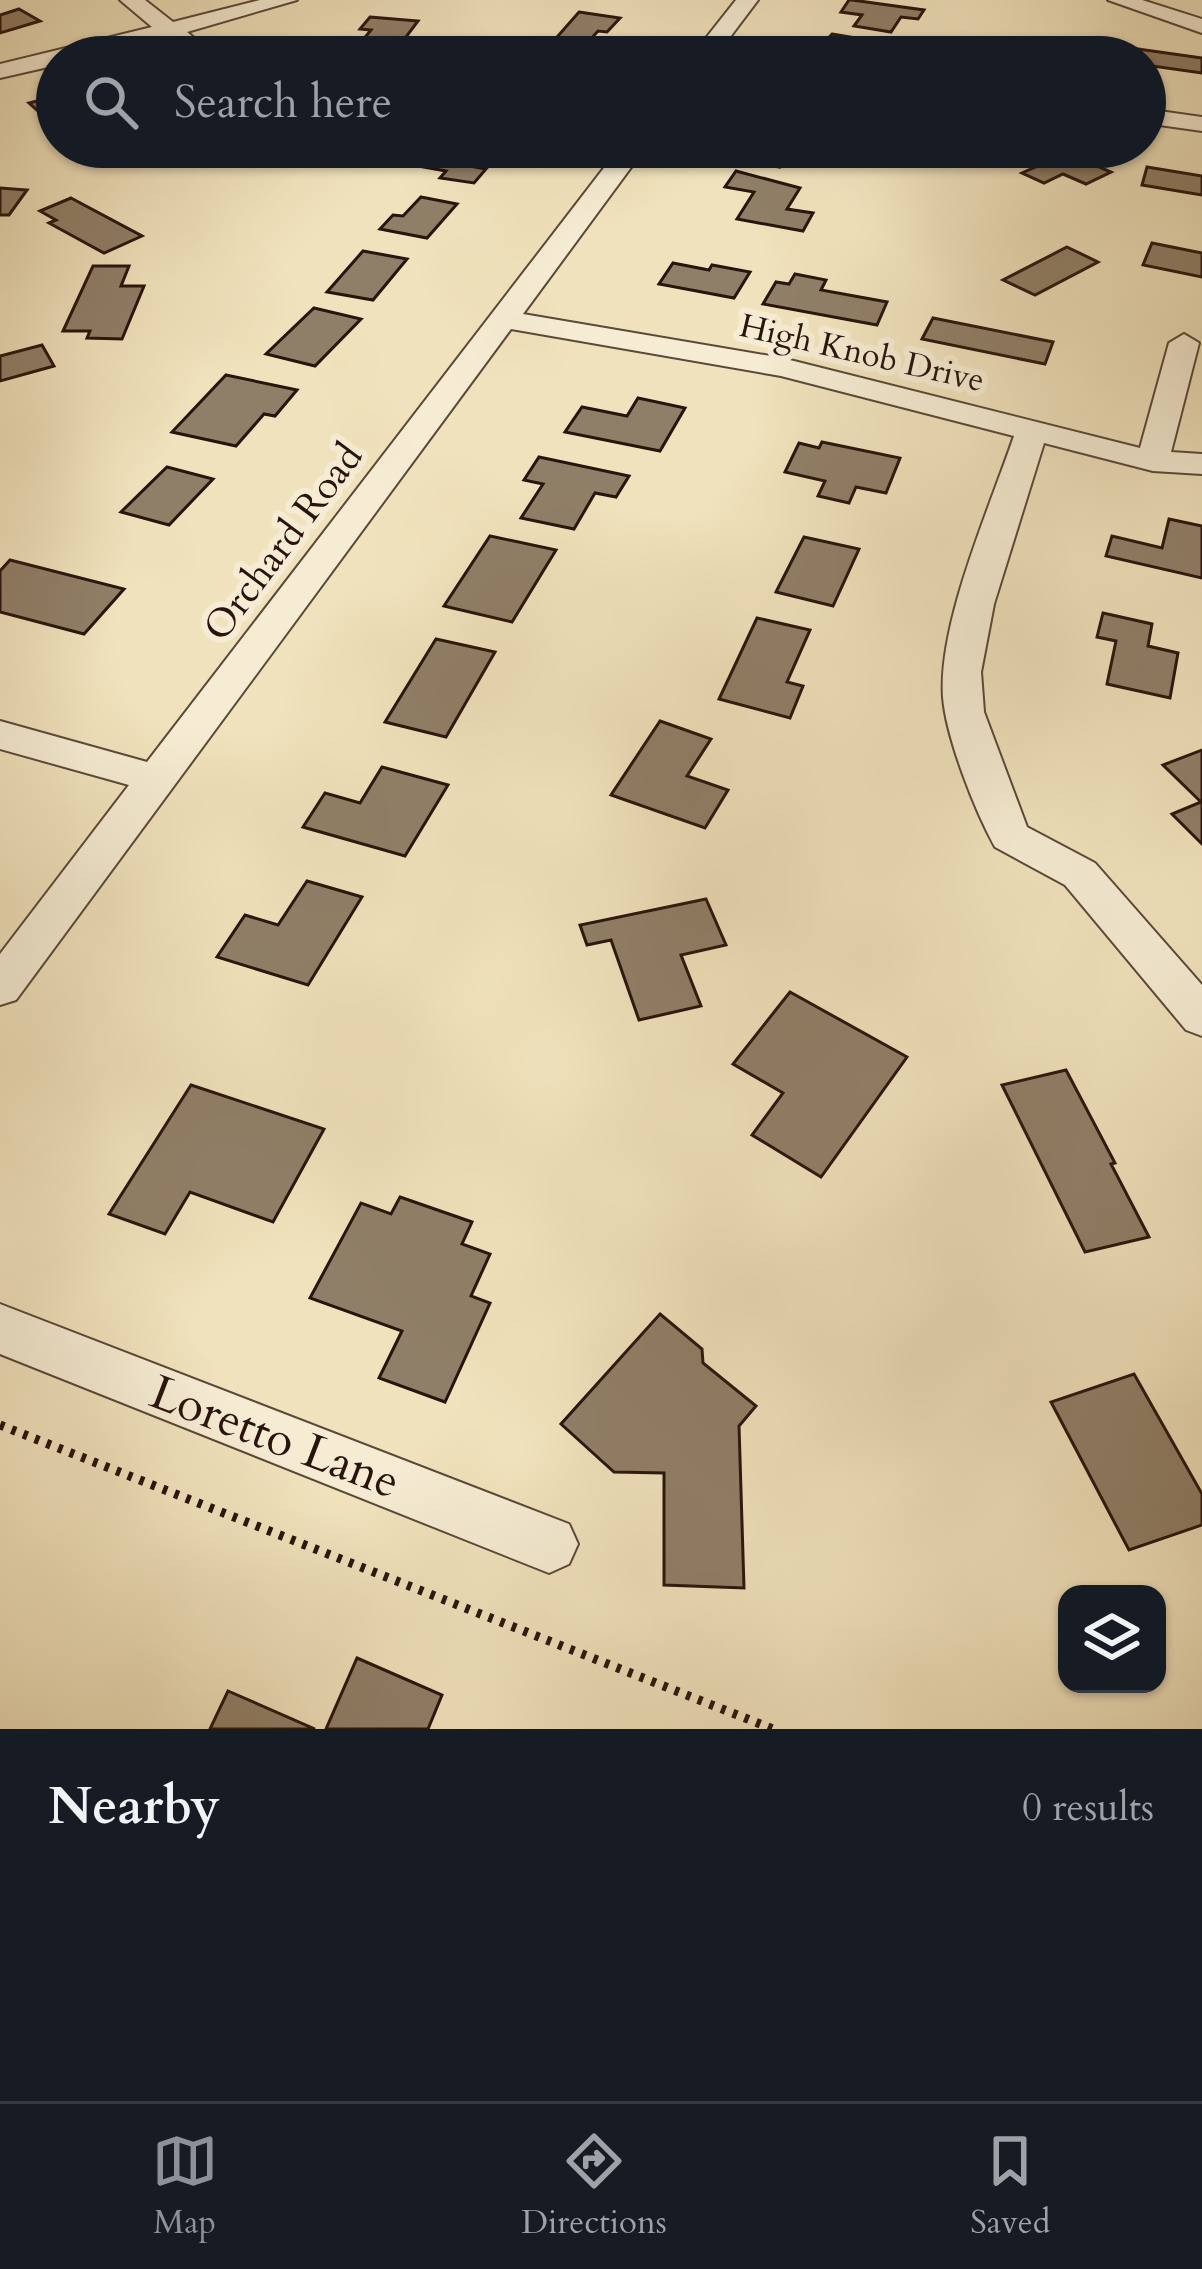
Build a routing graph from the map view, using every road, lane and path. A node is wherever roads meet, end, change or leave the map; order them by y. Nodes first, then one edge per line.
1 (131, 0) edge
2 (286, 0) edge
3 (747, 0) edge
4 (1119, 0) edge
5 (1202, 26) edge
6 (174, 30) junction
7 (148, 36) edge
8 (181, 36) edge
9 (719, 36) edge
10 (36, 62) edge
11 (0, 71) edge
12 (1166, 119) edge
13 (1202, 124) edge
14 (617, 168) edge
15 (503, 319) junction
16 (1184, 343) dead end
17 (1032, 431) junction
18 (1153, 461) junction
19 (1202, 464) edge
20 (0, 735) edge
21 (158, 779) junction
22 (0, 987) edge
23 (1202, 1017) edge
24 (0, 1330) edge
25 (0, 1424) edge
26 (549, 1544) dead end
27 (773, 1729) edge

1 - 6 street
2 - 6 street
3 - 9 street
4 - 5 street
6 - 7 street
6 - 8 street
10 - 11 street
12 - 13 street
14 - 15 street, Orchard Road
15 - 17 street, High Knob Drive
15 - 21 street, Orchard Road
16 - 18 street
17 - 18 street, High Knob Drive
17 - 23 street
18 - 19 street, High Knob Drive
20 - 21 street
21 - 22 street, Orchard Road
24 - 26 street, Loretto Lane
25 - 27 path

